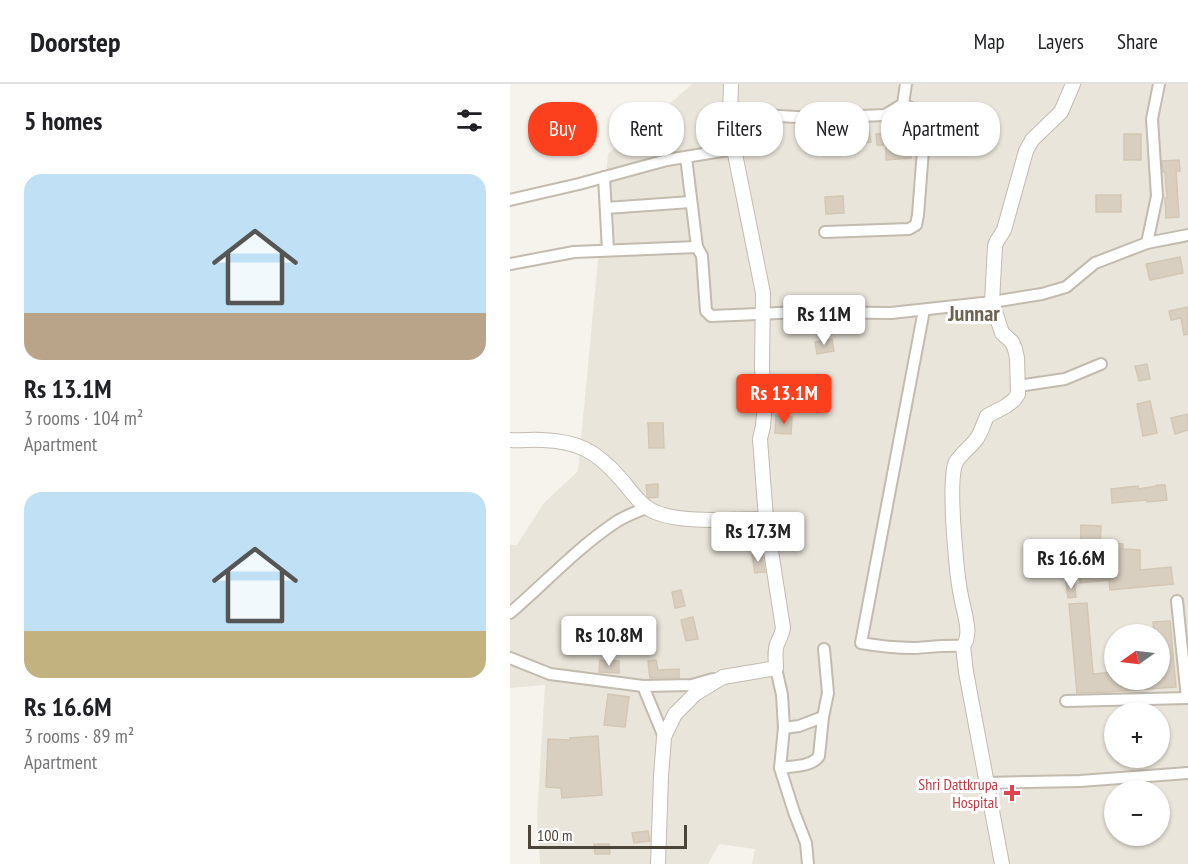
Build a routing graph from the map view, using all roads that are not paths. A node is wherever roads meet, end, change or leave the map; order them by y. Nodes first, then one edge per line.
1 (731, 84) edge
2 (906, 84) edge
3 (1073, 84) edge
4 (1160, 84) edge
5 (730, 102) edge
6 (903, 102) edge
7 (881, 115) edge
8 (783, 116) edge
9 (696, 155) edge
10 (735, 156) edge
11 (922, 156) edge
12 (686, 157) junction
13 (604, 177) junction
14 (510, 200) edge
15 (691, 202) junction
16 (606, 208) junction
17 (825, 232) dead end
18 (1187, 238) edge
19 (1147, 243) junction
20 (697, 247) junction
21 (608, 250) junction
22 (510, 264) edge
23 (992, 302) junction
24 (924, 310) junction
25 (763, 314) junction
26 (1101, 364) dead end
27 (1018, 386) junction
28 (510, 440) edge
29 (646, 508) junction
30 (766, 519) junction
31 (1177, 601) dead end
32 (510, 613) edge
33 (963, 646) junction
34 (824, 649) dead end
35 (510, 658) edge
36 (776, 668) junction
37 (723, 677) junction
38 (643, 686) junction
39 (1188, 698) edge
40 (1066, 701) dead end
41 (823, 717) junction
42 (784, 728) junction
43 (664, 737) junction
44 (780, 768) junction
45 (1188, 774) edge
46 (986, 783) junction
47 (658, 864) edge
48 (808, 864) edge
49 (1002, 864) edge

1 - 5 street
2 - 6 street
3 - 23 street
4 - 19 street
7 - 8 street
9 - 12 street
10 - 25 street
11 - 17 street
12 - 13 street
12 - 15 street
13 - 14 street
13 - 16 street
15 - 16 street
15 - 20 street
16 - 21 street
18 - 19 street
19 - 23 street
20 - 21 street
20 - 25 street
21 - 22 street
23 - 24 street
23 - 27 street
24 - 25 street
24 - 33 street
25 - 30 street
26 - 27 street
27 - 33 street
28 - 29 street
29 - 30 street
29 - 32 street
30 - 36 street
31 - 39 street
33 - 46 street
34 - 41 street
35 - 38 street
36 - 37 street
36 - 42 street
37 - 38 street
37 - 43 street
38 - 43 street
39 - 40 street
41 - 42 street
41 - 44 street
42 - 44 street
43 - 47 street
44 - 48 street
45 - 46 street
46 - 49 street

